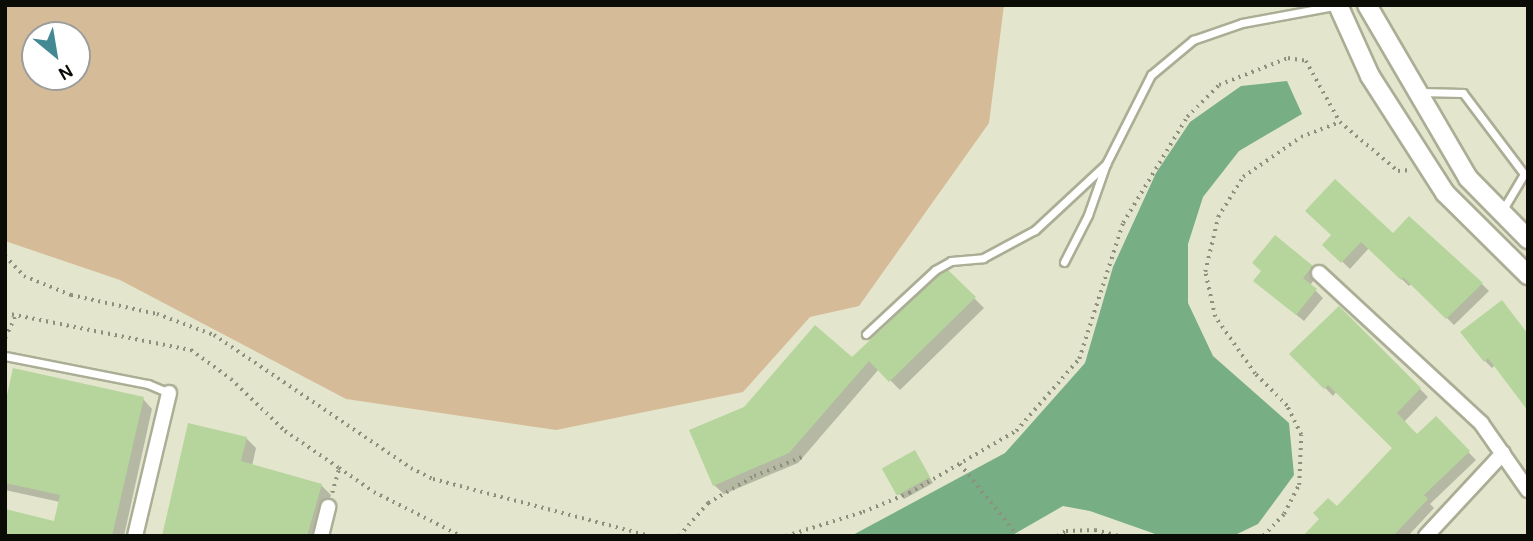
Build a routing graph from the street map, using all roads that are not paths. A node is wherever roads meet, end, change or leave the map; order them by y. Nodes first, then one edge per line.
1 (1339, 5) edge
2 (1367, 5) edge
3 (1415, 92) junction
4 (1106, 164) junction
5 (1501, 214) junction
6 (1528, 239) edge
7 (1064, 262) dead end
8 (1319, 273) dead end
9 (1528, 275) edge
10 (866, 334) dead end
11 (5, 356) edge
12 (169, 393) joint
13 (1503, 453) junction
14 (1528, 490) edge
15 (328, 507) road end
16 (135, 536) edge
17 (321, 536) edge
18 (1426, 536) edge

1 - 4 lane
1 - 9 street
2 - 3 street
3 - 5 street
3 - 5 lane
4 - 7 lane
4 - 10 lane
5 - 6 street
8 - 13 street
11 - 12 lane
12 - 16 street
13 - 14 street
13 - 18 street
15 - 17 street

